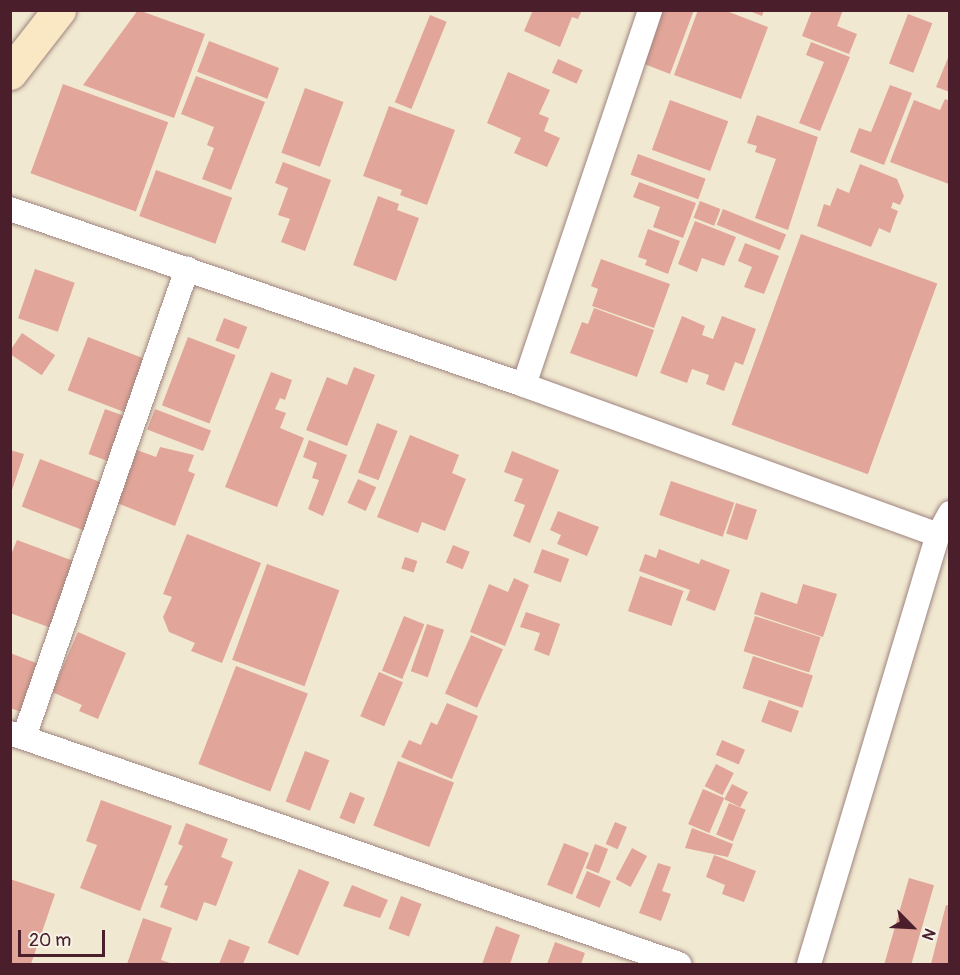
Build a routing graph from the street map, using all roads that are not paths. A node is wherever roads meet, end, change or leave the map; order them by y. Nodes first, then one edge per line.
1 (59, 10) edge
2 (650, 10) edge
3 (10, 73) edge
4 (10, 208) edge
5 (187, 269) junction
6 (524, 385) junction
7 (950, 513) edge
8 (938, 535) junction
9 (17, 735) edge
10 (679, 964) edge
11 (809, 964) edge

1 - 3 main road
2 - 6 street
4 - 5 street
5 - 6 street
5 - 9 street
6 - 8 street
7 - 8 street
8 - 11 street
9 - 10 street

